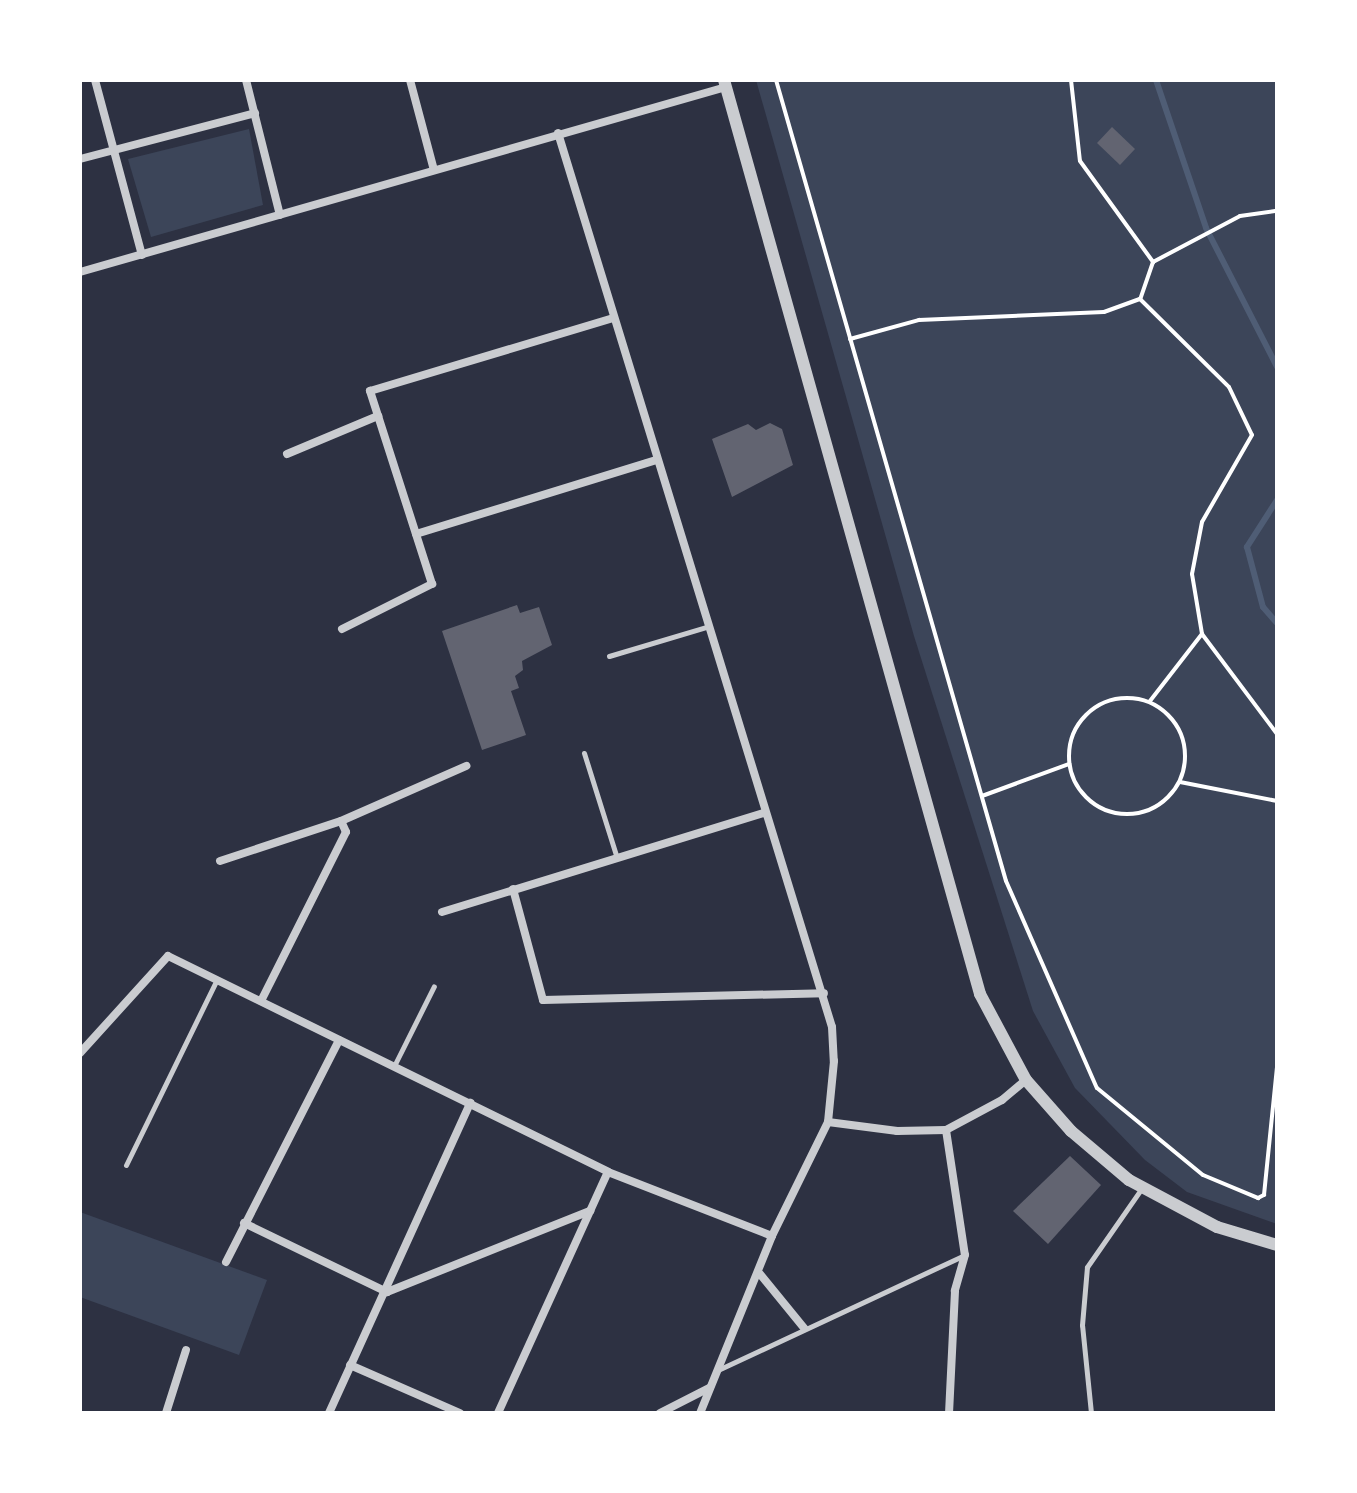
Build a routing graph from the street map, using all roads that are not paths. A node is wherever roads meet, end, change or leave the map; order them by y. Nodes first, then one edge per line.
1 (95, 80) edge
2 (246, 80) edge
3 (410, 80) edge
4 (725, 83) edge
5 (255, 113) junction
6 (558, 133) junction
7 (114, 150) junction
8 (80, 159) edge
9 (434, 170) junction
10 (280, 215) junction
11 (142, 255) junction
12 (80, 272) edge
13 (613, 318) junction
14 (378, 416) junction
15 (287, 454) dead end
16 (656, 460) junction
17 (416, 534) junction
18 (706, 627) junction
19 (342, 629) dead end
20 (609, 656) dead end
21 (584, 753) dead end
22 (466, 766) dead end
23 (764, 813) junction
24 (341, 821) junction
25 (616, 855) junction
26 (220, 861) dead end
27 (513, 889) junction
28 (442, 912) dead end
29 (217, 980) junction
30 (434, 986) dead end
31 (824, 993) junction
32 (261, 1001) junction
33 (80, 1037) edge
34 (339, 1040) junction
35 (88, 1045) junction
36 (80, 1053) edge
37 (394, 1066) junction
38 (1026, 1080) junction
39 (470, 1103) junction
40 (828, 1122) junction
41 (946, 1130) junction
42 (126, 1165) dead end
43 (608, 1172) junction
44 (1143, 1188) junction
45 (590, 1211) junction
46 (244, 1223) junction
47 (772, 1236) junction
48 (1277, 1245) edge
49 (965, 1255) junction
50 (226, 1262) dead end
51 (760, 1274) junction
52 (387, 1292) junction
53 (804, 1328) junction
54 (186, 1350) dead end
55 (350, 1365) junction
56 (720, 1369) junction
57 (709, 1388) junction
58 (166, 1413) edge
59 (329, 1413) edge
60 (460, 1413) edge
61 (498, 1413) edge
62 (660, 1413) edge
63 (700, 1413) edge
64 (949, 1413) edge
65 (1091, 1413) edge

1 - 7 street
2 - 5 street
3 - 9 street
4 - 6 street
4 - 38 street
5 - 7 street
5 - 10 street
6 - 9 street
6 - 13 street
7 - 8 street
7 - 11 street
9 - 10 street
10 - 11 street
11 - 12 street
13 - 14 street
13 - 16 street
14 - 15 street
14 - 17 street
16 - 17 street
16 - 18 street
17 - 19 street
18 - 20 lane
18 - 23 street
21 - 25 lane
22 - 24 street
23 - 25 street
23 - 31 street
24 - 26 street
24 - 32 street
25 - 27 street
27 - 28 street
27 - 31 street
29 - 32 street
29 - 35 street
29 - 42 lane
30 - 37 lane
31 - 40 street
32 - 34 street
33 - 35 lane
34 - 37 street
34 - 46 street
35 - 36 street
37 - 39 street
38 - 41 street
38 - 44 street
39 - 43 street
39 - 52 street
40 - 41 street
40 - 47 street
41 - 49 street
43 - 45 street
43 - 47 street
44 - 48 street
44 - 65 lane
45 - 52 street
45 - 61 street
46 - 50 street
46 - 52 street
47 - 51 street
49 - 53 lane
49 - 64 street
51 - 53 street
51 - 56 street
52 - 55 street
53 - 56 lane
54 - 58 street
55 - 59 street
55 - 60 street
56 - 57 street
57 - 62 street
57 - 63 street

